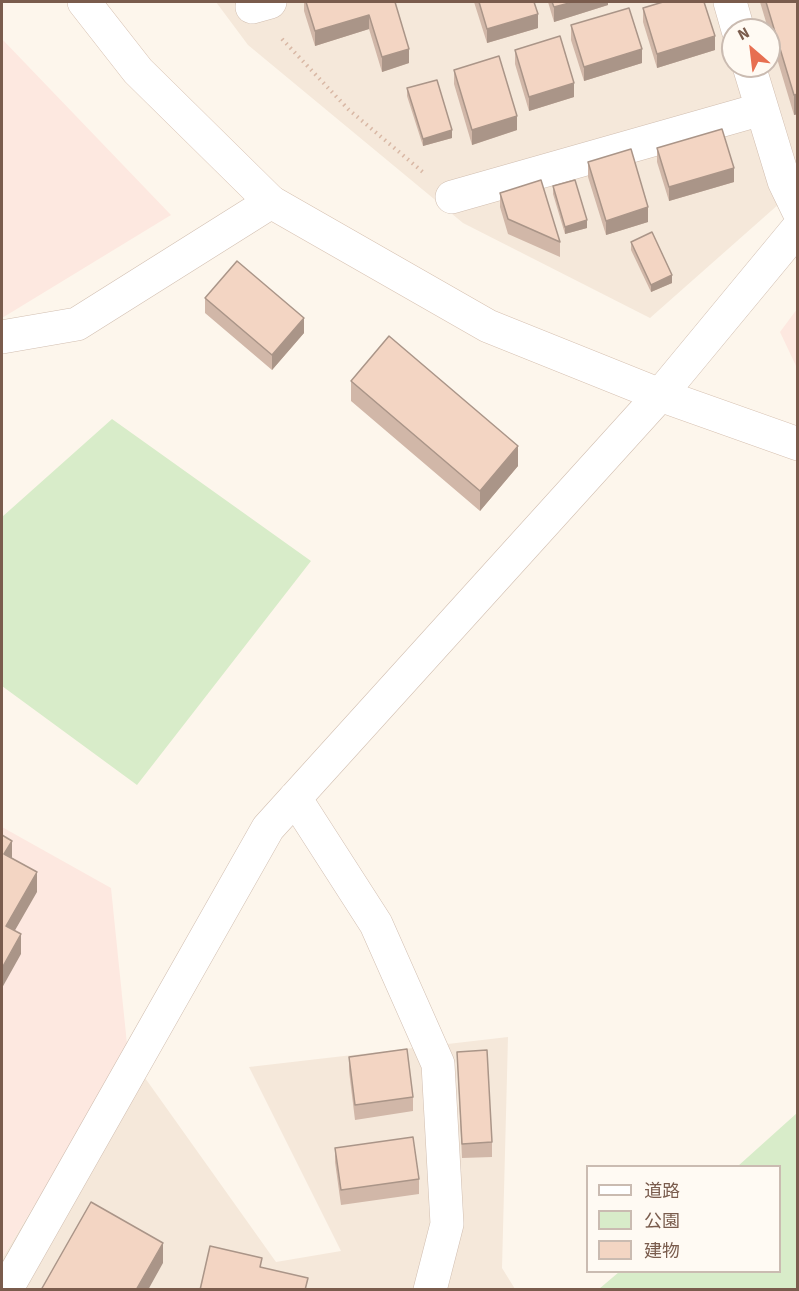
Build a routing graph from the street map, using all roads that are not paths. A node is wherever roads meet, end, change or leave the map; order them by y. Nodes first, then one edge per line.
1 (84, 2) edge
2 (730, 2) edge
3 (735, 18) edge
4 (753, 78) edge
5 (762, 109) junction
6 (452, 197) road end
7 (271, 202) junction
8 (798, 210) edge
9 (798, 228) edge
10 (2, 338) edge
11 (660, 395) junction
12 (798, 444) edge
13 (295, 798) junction
14 (6, 1290) edge
15 (430, 1290) edge

1 - 7 street
2 - 3 street
4 - 5 street
5 - 6 street
5 - 8 street
7 - 10 street
7 - 11 street
9 - 11 street
11 - 12 street
11 - 13 street
13 - 14 street
13 - 15 street

